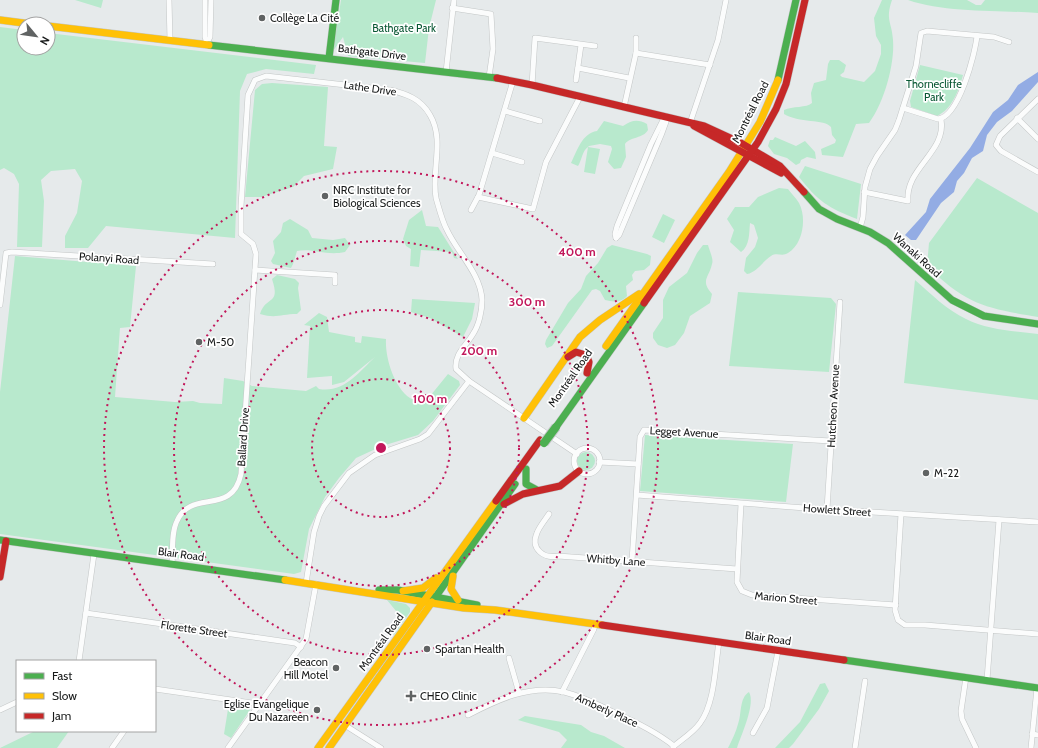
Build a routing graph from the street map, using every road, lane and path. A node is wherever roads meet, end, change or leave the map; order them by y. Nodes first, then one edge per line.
1 (169, 0) edge
2 (205, 0) edge
3 (211, 0) edge
4 (336, 0) edge
5 (454, 0) edge
6 (726, 0) edge
7 (796, 0) edge
8 (805, 0) edge
9 (452, 8) junction
10 (0, 20) edge
11 (16, 22) edge
12 (56, 27) edge
13 (977, 36) junction
14 (636, 38) dead end
15 (170, 40) junction
16 (1008, 42) dead end
17 (207, 43) junction
18 (581, 45) junction
19 (595, 46) dead end
20 (636, 53) junction
21 (329, 58) junction
22 (710, 65) junction
23 (578, 68) junction
24 (446, 72) junction
25 (489, 77) junction
26 (779, 77) junction
27 (629, 78) junction
28 (788, 79) junction
29 (576, 80) dead end
30 (513, 81) junction
31 (532, 85) junction
32 (580, 97) junction
33 (1038, 99) edge
34 (624, 107) junction
35 (903, 108) junction
36 (505, 111) junction
37 (665, 116) junction
38 (1017, 118) junction
39 (941, 119) junction
40 (540, 121) dead end
41 (690, 123) junction
42 (1038, 139) edge
43 (748, 150) junction
44 (492, 153) junction
45 (522, 162) dead end
46 (1038, 172) edge
47 (864, 192) junction
48 (478, 197) junction
49 (470, 210) dead end
50 (860, 228) junction
51 (213, 264) dead end
52 (255, 270) junction
53 (335, 283) dead end
54 (648, 286) junction
55 (840, 302) dead end
56 (0, 305) edge
57 (1038, 324) edge
58 (564, 360) junction
59 (587, 373) junction
60 (469, 381) junction
61 (524, 418) junction
62 (553, 425) junction
63 (831, 441) junction
64 (542, 442) junction
65 (577, 454) junction
66 (599, 462) junction
67 (638, 464) junction
68 (526, 469) junction
69 (579, 471) junction
70 (537, 490) junction
71 (637, 495) junction
72 (741, 504) junction
73 (827, 510) junction
74 (495, 513) junction
75 (549, 514) dead end
76 (901, 514) junction
77 (999, 520) junction
78 (1038, 522) edge
79 (3, 540) edge
80 (94, 554) junction
81 (632, 561) junction
82 (451, 563) junction
83 (172, 564) junction
84 (737, 569) junction
85 (455, 571) junction
86 (0, 577) edge
87 (306, 583) junction
88 (316, 584) junction
89 (360, 590) junction
90 (403, 591) junction
91 (426, 598) junction
92 (434, 600) junction
93 (458, 600) junction
94 (896, 605) junction
95 (495, 610) junction
96 (86, 613) junction
97 (595, 625) junction
98 (991, 632) junction
99 (1038, 634) edge
100 (720, 642) junction
101 (301, 647) junction
102 (778, 651) junction
103 (509, 658) dead end
104 (79, 660) edge
105 (966, 677) junction
106 (865, 680) dead end
107 (987, 680) junction
108 (1038, 688) edge
109 (156, 689) edge
110 (562, 692) junction
111 (519, 694) junction
112 (16, 702) edge
113 (259, 704) junction
114 (0, 710) edge
115 (468, 715) dead end
116 (341, 723) junction
117 (123, 732) edge
118 (753, 733) dead end
119 (1032, 734) junction
120 (1038, 735) edge
121 (673, 747) edge
122 (112, 748) edge
123 (228, 748) edge
124 (318, 748) edge
125 (328, 748) edge
126 (381, 748) edge
127 (855, 748) edge
128 (976, 748) edge
129 (1031, 748) edge

1 - 15 street
2 - 17 street
3 - 17 street
4 - 21 main road
5 - 9 street
6 - 22 street
7 - 26 main road, Montréal Road
8 - 28 main road, Montréal Road
9 - 24 street
9 - 25 street
10 - 11 main road
12 - 15 main road, Bathgate Drive
13 - 16 street
13 - 35 street
13 - 39 street
14 - 20 street
15 - 17 main road, Bathgate Drive
17 - 21 main road, Bathgate Drive
18 - 19 street
18 - 23 street
18 - 31 street
20 - 22 street
20 - 27 street
21 - 24 main road, Bathgate Drive
22 - 41 street
23 - 27 street
23 - 29 street
24 - 25 main road, Bathgate Drive
25 - 30 main road, Bathgate Drive
26 - 28 main road
26 - 43 main road, Montréal Road
27 - 34 street
28 - 43 main road, Montréal Road
30 - 31 main road, Bathgate Drive
30 - 36 street
31 - 32 main road, Bathgate Drive
32 - 34 main road, Bathgate Drive
32 - 48 street
33 - 38 street
34 - 37 main road, Bathgate Drive
35 - 39 street
35 - 47 street
36 - 40 street
36 - 44 street
37 - 37 street
37 - 41 main road, Bathgate Drive
38 - 42 street
38 - 46 street
39 - 47 street
41 - 43 main road, Bathgate Drive
43 - 50 main road, Wanaki Road
43 - 54 main road, Montréal Road
43 - 62 main road, Montréal Road
44 - 45 street
44 - 48 street
47 - 50 street
48 - 49 street
50 - 57 main road, Wanaki Road
51 - 56 street, Polanyi Road
52 - 53 street
52 - 60 street, Lathe Drive
52 - 83 street, Ballard Drive
54 - 58 main road
54 - 59 main road, Montréal Road
55 - 63 street, Hutcheon Avenue
58 - 59 main road
58 - 61 main road
59 - 62 main road, Montréal Road
60 - 61 street
60 - 87 street
61 - 65 street
62 - 64 main road, Montréal Road
63 - 67 street, Legget Avenue
63 - 73 street, Hutcheon Avenue
64 - 68 main road, Montréal Road
64 - 82 main road, Montréal Road
65 - 66 street
65 - 69 street
66 - 67 street
66 - 69 street
67 - 71 street, Legget Avenue
68 - 70 main road
68 - 74 main road, Montréal Road
69 - 70 main road
70 - 74 main road
71 - 72 street, Howlett Street
71 - 81 street, Legget Avenue
72 - 73 street, Howlett Street
72 - 84 street, Marion Street
73 - 76 street, Howlett Street
74 - 85 main road, Montréal Road
75 - 81 street, Whitby Lane
76 - 77 street, Howlett Street
76 - 94 street
77 - 78 street, Howlett Street
77 - 98 street
79 - 80 main road, Blair Road
79 - 86 main road
80 - 83 main road, Blair Road
80 - 96 street
81 - 84 street, Whitby Lane
82 - 90 main road
82 - 91 main road, Montréal Road
83 - 87 main road, Blair Road
84 - 94 street, Marion Street
85 - 92 main road, Montréal Road
85 - 93 main road
87 - 88 main road, Blair Road
88 - 89 main road, Blair Road
88 - 101 street
89 - 90 main road, Blair Road
89 - 91 main road, Blair Road
90 - 91 main road, Blair Road
91 - 92 main road, Blair Road
91 - 116 main road, Montréal Road
92 - 93 main road, Blair Road
92 - 95 main road, Blair Road
92 - 116 main road, Montréal Road
93 - 95 main road, Blair Road
94 - 98 street
95 - 97 main road, Blair Road
96 - 101 street, Florette Street
96 - 104 street
97 - 100 main road, Blair Road
97 - 110 street
98 - 99 street
98 - 107 street
100 - 102 main road, Blair Road
100 - 121 street
101 - 113 street
102 - 105 main road, Blair Road
102 - 118 street
103 - 111 street
105 - 107 main road, Blair Road
105 - 128 street
106 - 127 street
107 - 108 main road, Blair Road
108 - 119 street
109 - 113 street
110 - 111 street, Amberly Place
110 - 121 street, Amberly Place
111 - 115 street, Amberly Place
112 - 114 street
113 - 123 street
116 - 124 main road, Montréal Road
116 - 125 main road, Montréal Road
116 - 126 street
117 - 122 street
119 - 120 street
119 - 129 street

